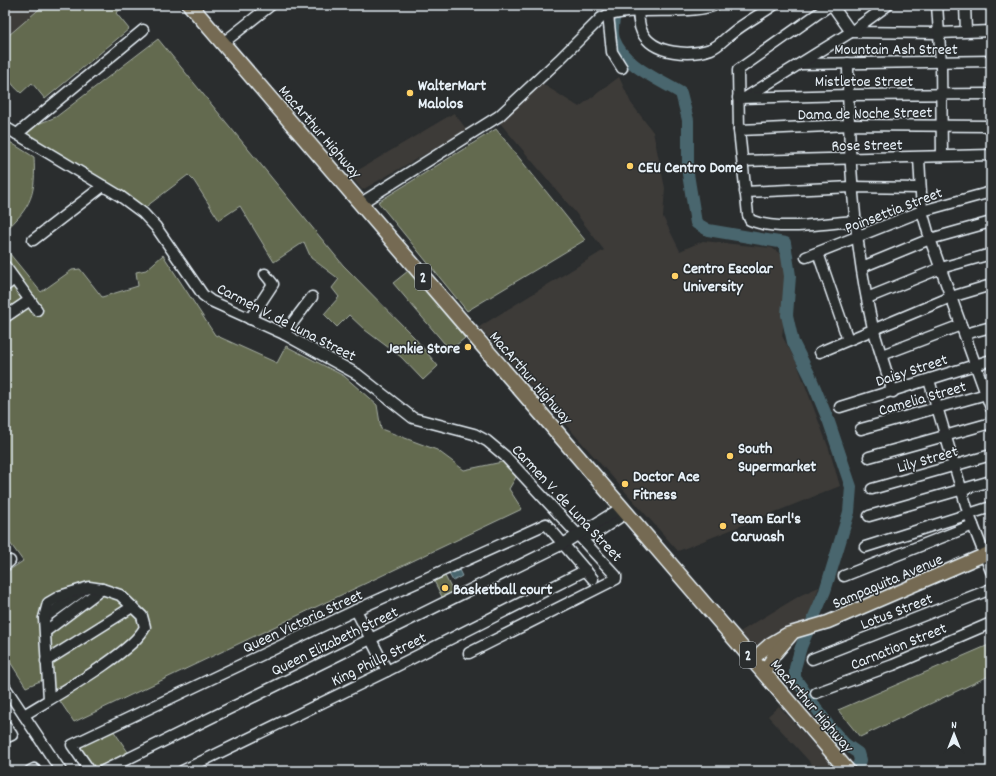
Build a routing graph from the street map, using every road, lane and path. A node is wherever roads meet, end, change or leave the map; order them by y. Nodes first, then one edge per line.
1 (190, 5) edge
2 (271, 5) edge
3 (715, 5) edge
4 (774, 5) edge
5 (831, 5) edge
6 (888, 5) edge
7 (937, 5) edge
8 (965, 5) edge
9 (671, 8) edge
10 (638, 9) edge
11 (609, 14) junction
12 (143, 30) dead end
13 (966, 31) junction
14 (991, 31) edge
15 (851, 32) junction
16 (939, 33) junction
17 (223, 43) junction
18 (991, 61) edge
19 (848, 63) junction
20 (941, 63) junction
21 (800, 64) junction
22 (622, 68) dead end
23 (991, 94) edge
24 (848, 95) junction
25 (942, 95) junction
26 (742, 98) junction
27 (850, 125) junction
28 (942, 126) junction
29 (991, 126) edge
30 (5, 127) edge
31 (739, 130) junction
32 (16, 134) junction
33 (991, 155) edge
34 (942, 156) junction
35 (919, 158) junction
36 (852, 159) junction
37 (743, 161) junction
38 (103, 186) junction
39 (852, 187) junction
40 (920, 188) junction
41 (745, 192) junction
42 (991, 192) edge
43 (361, 203) junction
44 (922, 211) junction
45 (855, 221) junction
46 (991, 222) edge
47 (857, 238) junction
48 (930, 239) junction
49 (33, 240) dead end
50 (818, 253) junction
51 (991, 254) edge
52 (806, 257) dead end
53 (5, 266) edge
54 (862, 267) junction
55 (941, 268) junction
56 (265, 274) dead end
57 (14, 279) junction
58 (991, 285) edge
59 (5, 286) edge
60 (312, 297) dead end
61 (951, 297) junction
62 (867, 298) junction
63 (30, 300) junction
64 (37, 310) dead end
65 (5, 317) edge
66 (250, 319) junction
67 (991, 327) edge
68 (874, 329) junction
69 (963, 330) junction
70 (284, 334) junction
71 (848, 340) junction
72 (820, 352) dead end
73 (882, 355) junction
74 (991, 360) edge
75 (976, 364) junction
76 (929, 380) junction
77 (892, 392) junction
78 (988, 394) edge
79 (840, 408) dead end
80 (991, 408) edge
81 (937, 409) junction
82 (991, 423) edge
83 (861, 429) dead end
84 (945, 436) junction
85 (991, 455) edge
86 (869, 457) dead end
87 (954, 465) junction
88 (991, 481) edge
89 (872, 489) dead end
90 (962, 490) junction
91 (991, 507) edge
92 (623, 510) junction
93 (970, 515) junction
94 (869, 516) dead end
95 (973, 526) junction
96 (577, 536) junction
97 (562, 544) junction
98 (865, 547) dead end
99 (988, 554) edge
100 (586, 570) junction
101 (991, 571) edge
102 (844, 576) dead end
103 (593, 579) dead end
104 (102, 589) junction
105 (991, 589) edge
106 (132, 607) junction
107 (356, 610) junction
108 (991, 623) edge
109 (46, 631) junction
110 (796, 631) junction
111 (369, 639) junction
112 (469, 653) dead end
113 (812, 659) dead end
114 (752, 660) junction
115 (46, 661) junction
116 (387, 671) junction
117 (764, 672) junction
118 (5, 687) edge
119 (816, 693) dead end
120 (49, 699) junction
121 (9, 700) edge
122 (24, 715) junction
123 (5, 724) edge
124 (8, 737) edge
125 (844, 766) edge
126 (30, 771) edge
127 (36, 771) edge
128 (61, 771) edge
129 (90, 771) edge
130 (104, 771) edge
131 (182, 771) edge

1 - 17 highway, MacArthur Highway / 2
2 - 17 street
3 - 9 street
4 - 10 street
5 - 15 street
5 - 26 street
6 - 15 street
7 - 16 street
8 - 13 street
9 - 10 street
10 - 11 street
11 - 22 street
11 - 43 street
12 - 32 street
13 - 14 street
13 - 16 street
15 - 16 street
15 - 21 street
16 - 20 street
17 - 43 highway, MacArthur Highway / 2
18 - 20 street, Mountain Ash Street
19 - 20 street, Mountain Ash Street
19 - 21 street, Mountain Ash Street
19 - 24 street
20 - 25 street
21 - 26 street
23 - 25 street, Mistletoe Street
24 - 25 street, Mistletoe Street
24 - 26 street, Mistletoe Street
24 - 27 street
25 - 28 street
26 - 31 street
27 - 28 street, Dama de Noche Street
27 - 31 street, Dama de Noche Street
27 - 36 street
28 - 29 street, Dama de Noche Street
28 - 34 street
30 - 32 street, Carmen V. de Luna Street
31 - 37 street
32 - 38 street, Carmen V. de Luna Street
33 - 34 street, Rose Street
34 - 35 street, Rose Street
35 - 36 street, Rose Street
35 - 40 street
36 - 37 street, Rose Street
36 - 39 street
37 - 41 street
38 - 49 street
38 - 66 street, Carmen V. de Luna Street
39 - 40 street
39 - 41 street
39 - 45 street
40 - 44 street
41 - 45 street
42 - 44 street, Poinsettia Street
43 - 92 highway, MacArthur Highway / 2
44 - 47 street, Poinsettia Street
44 - 48 street
45 - 47 street
46 - 48 street
47 - 50 street, Poinsettia Street
47 - 54 street
48 - 54 street
48 - 55 street
50 - 52 street, Poinsettia Street
50 - 71 street
51 - 55 street
53 - 57 street
54 - 62 street
55 - 61 street
55 - 62 street
56 - 66 street
57 - 59 street
57 - 63 street
58 - 61 street
60 - 70 street
61 - 68 street
61 - 69 street
62 - 68 street
63 - 64 street
63 - 65 street
66 - 70 street, Carmen V. de Luna Street
67 - 69 street
68 - 71 street
68 - 73 street
69 - 73 street
69 - 75 street
70 - 96 street, Carmen V. de Luna Street
71 - 72 street
73 - 77 street
74 - 75 street, Daisy Street
75 - 76 street, Daisy Street
75 - 78 street
76 - 77 street, Daisy Street
76 - 81 street
77 - 79 street, Daisy Street
78 - 80 street
78 - 81 street, Camelia Street
81 - 83 street, Camelia Street
81 - 84 street
82 - 84 street
84 - 86 street
84 - 87 street
85 - 87 street, Lily Street
87 - 89 street, Lily Street
87 - 90 street
88 - 90 street
90 - 93 street
90 - 94 street
91 - 93 street
92 - 96 street, Queen Elizabeth Street
92 - 114 highway, MacArthur Highway / 2
93 - 95 street
93 - 98 street
95 - 99 street
95 - 102 street
96 - 97 street, Queen Elizabeth Street
96 - 112 street, Carmen V. de Luna Street
97 - 100 street
97 - 107 street, Queen Victoria Street
97 - 111 street, Queen Elizabeth Street
99 - 101 street
99 - 110 main road, Sampaguita Avenue
100 - 103 street
100 - 116 street, King Phillp Street
104 - 106 street
104 - 109 street
104 - 109 street
105 - 113 street, Lotus Street
106 - 115 street
106 - 120 street
107 - 111 street
107 - 129 street, Queen Victoria Street
108 - 119 street, Carnation Street
109 - 115 street
110 - 114 main road, Sampaguita Avenue
110 - 117 main road
111 - 116 street
111 - 130 street, Queen Elizabeth Street
114 - 117 highway, MacArthur Highway / 2
115 - 120 street
116 - 131 street, King Phillp Street
117 - 125 highway, MacArthur Highway / 2
118 - 121 street
120 - 122 street
121 - 122 street
122 - 128 street
123 - 124 street
126 - 127 street

